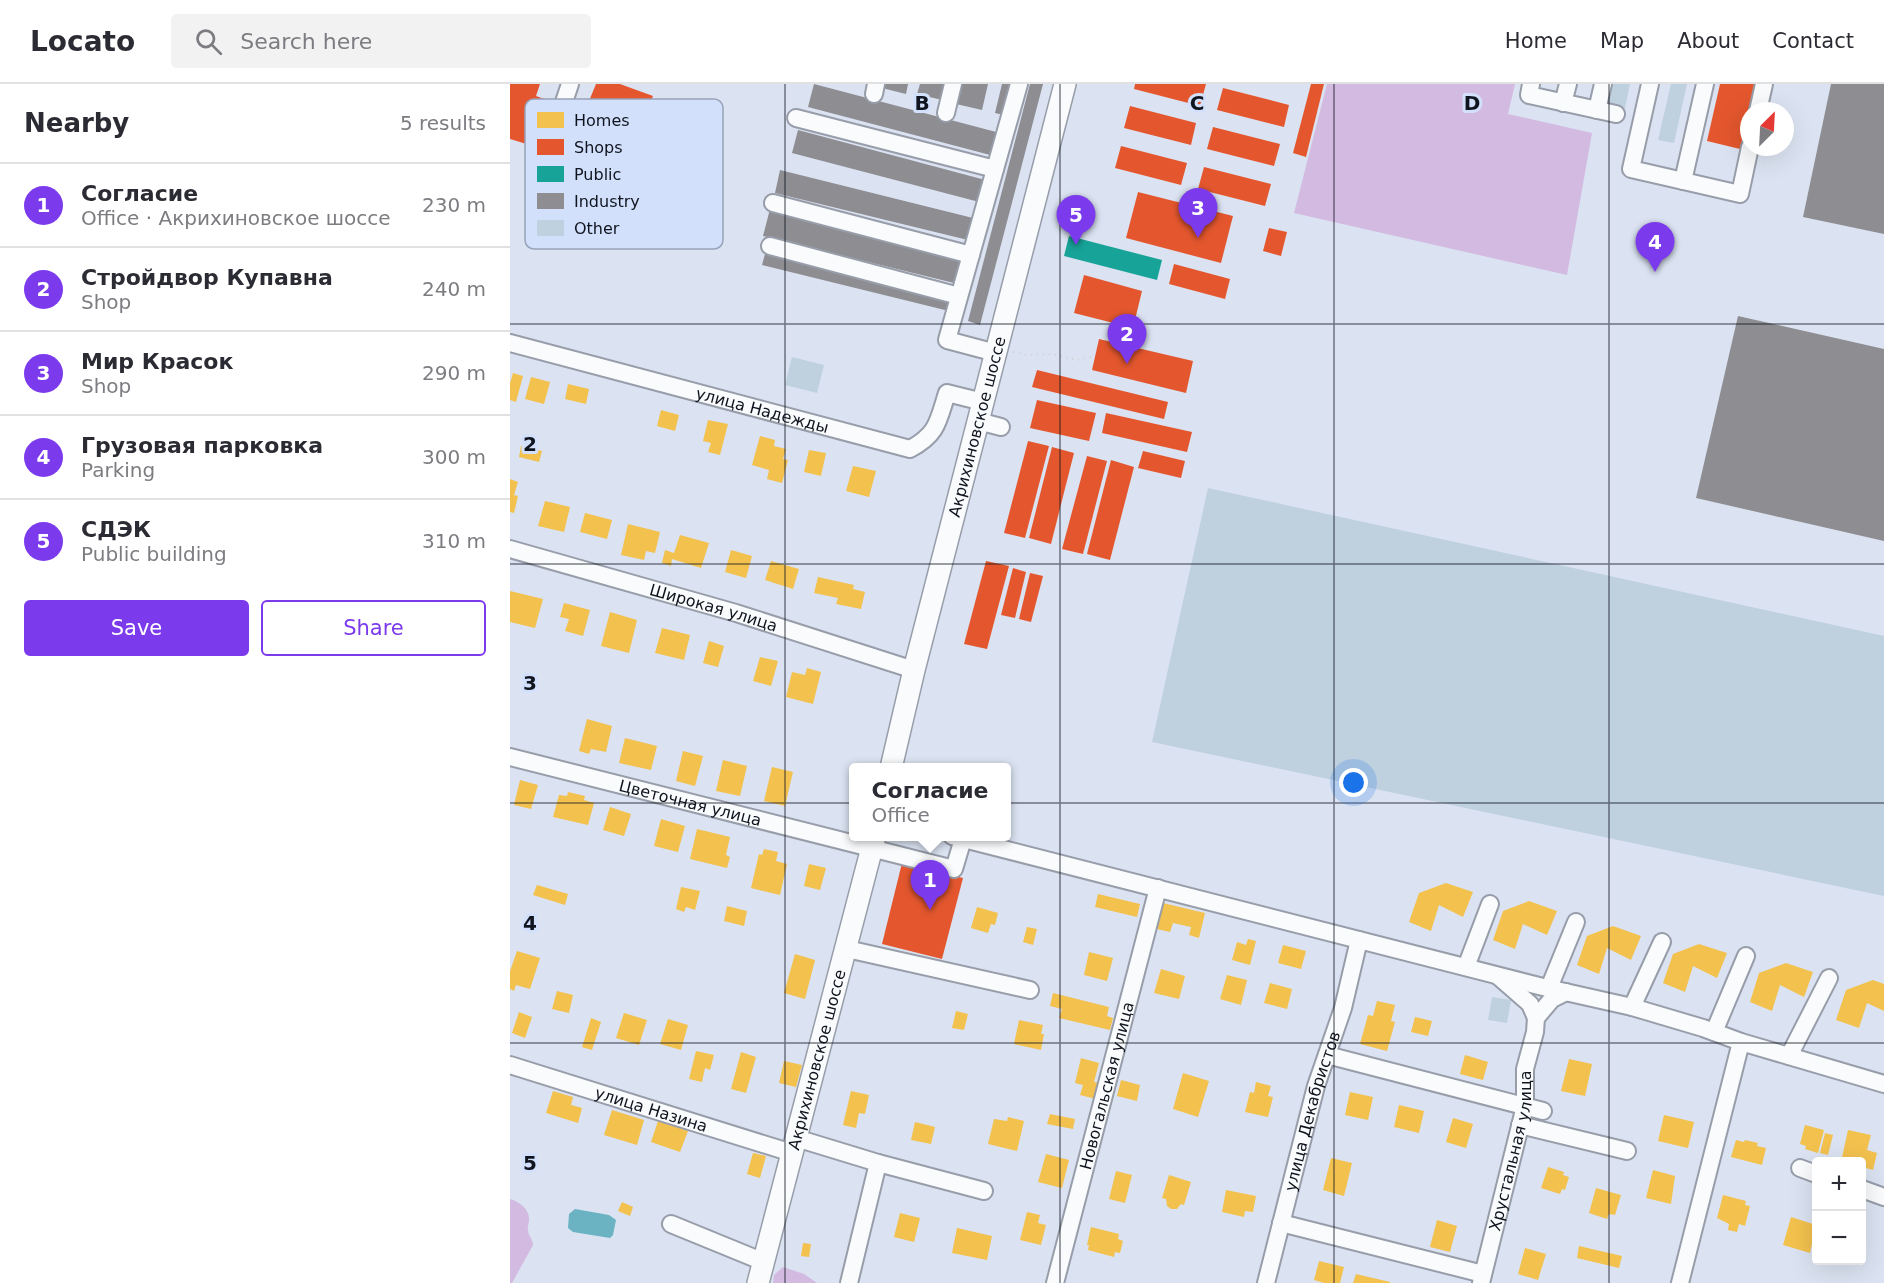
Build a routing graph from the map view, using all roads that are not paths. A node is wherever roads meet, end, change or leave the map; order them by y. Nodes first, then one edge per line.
1 (570, 84) edge
2 (953, 84) edge
3 (1019, 84) edge
4 (1065, 84) edge
5 (1532, 84) edge
6 (1568, 84) edge
7 (1603, 84) edge
8 (1650, 84) edge
9 (1705, 84) edge
10 (1764, 84) edge
11 (565, 99) edge
12 (1760, 102) edge
13 (1563, 103) junction
14 (1597, 110) junction
15 (946, 113) dead end
16 (1616, 114) dead end
17 (796, 118) dead end
18 (1748, 156) edge
19 (995, 169) junction
20 (1683, 181) junction
21 (774, 203) dead end
22 (770, 246) dead end
23 (971, 255) junction
24 (959, 296) junction
25 (510, 343) edge
26 (1003, 352) junction
27 (980, 411) junction
28 (1001, 427) dead end
29 (510, 549) edge
30 (914, 670) junction
31 (510, 757) edge
32 (892, 763) edge
33 (849, 837) edge
34 (957, 841) edge
35 (969, 841) edge
36 (873, 843) edge
37 (1158, 888) junction
38 (1490, 904) dead end
39 (1576, 922) dead end
40 (1359, 940) junction
41 (1662, 942) dead end
42 (846, 949) junction
43 (1746, 956) dead end
44 (1466, 967) junction
45 (1498, 975) junction
46 (1829, 978) dead end
47 (1549, 988) junction
48 (1030, 990) dead end
49 (1566, 992) junction
50 (1632, 1007) junction
51 (1536, 1018) junction
52 (1714, 1032) junction
53 (1741, 1042) junction
54 (1327, 1055) junction
55 (1789, 1056) junction
56 (510, 1065) edge
57 (1883, 1080) edge
58 (1525, 1106) junction
59 (1543, 1111) dead end
60 (1520, 1125) junction
61 (794, 1146) junction
62 (1627, 1151) dead end
63 (878, 1163) junction
64 (1866, 1190) edge
65 (984, 1191) dead end
66 (1884, 1197) edge
67 (1281, 1223) junction
68 (671, 1224) dead end
69 (764, 1262) junction
70 (1482, 1279) edge
71 (758, 1283) edge
72 (849, 1283) edge
73 (1055, 1283) edge
74 (1266, 1283) edge
75 (1680, 1283) edge

1 - 11 street
2 - 15 street
3 - 19 street
4 - 26 main road, Акрихиновское шоссе
5 - 13 street
6 - 13 street
7 - 14 street
8 - 20 street
9 - 20 street
10 - 12 street
13 - 14 street
14 - 16 street
17 - 19 street
18 - 20 street
19 - 23 street
21 - 23 street
22 - 24 street
23 - 24 street
24 - 26 street
25 - 27 street, улица Надежды
26 - 27 main road, Акрихиновское шоссе
27 - 28 street
27 - 30 main road, Акрихиновское шоссе
29 - 30 street, Широкая улица
30 - 32 main road, Акрихиновское шоссе
31 - 33 street, Цветочная улица
34 - 36 street, Цветочная улица
35 - 37 street
36 - 42 main road, Акрихиновское шоссе
37 - 40 street
37 - 73 street, Новогальская улица
38 - 44 street
39 - 47 street
40 - 44 street
40 - 54 street, улица Декабристов
41 - 50 street
42 - 48 street
42 - 61 main road, Акрихиновское шоссе
43 - 52 street
44 - 45 street
45 - 47 street
45 - 51 street
46 - 55 street
47 - 49 street
49 - 50 street
49 - 51 street
50 - 52 street
51 - 58 street, Хрустальная улица
52 - 53 street
53 - 55 street
53 - 75 street
54 - 58 street
54 - 67 street, улица Декабристов
55 - 57 street
56 - 61 street, улица Назина
58 - 59 street
58 - 60 street, Хрустальная улица
60 - 62 street
60 - 70 street, Хрустальная улица
61 - 63 street, улица Назина
61 - 69 main road, Акрихиновское шоссе
63 - 65 street, улица Назина
63 - 72 street
64 - 66 street
67 - 70 street
67 - 74 street, улица Декабристов
68 - 69 street
69 - 71 main road, Акрихиновское шоссе

